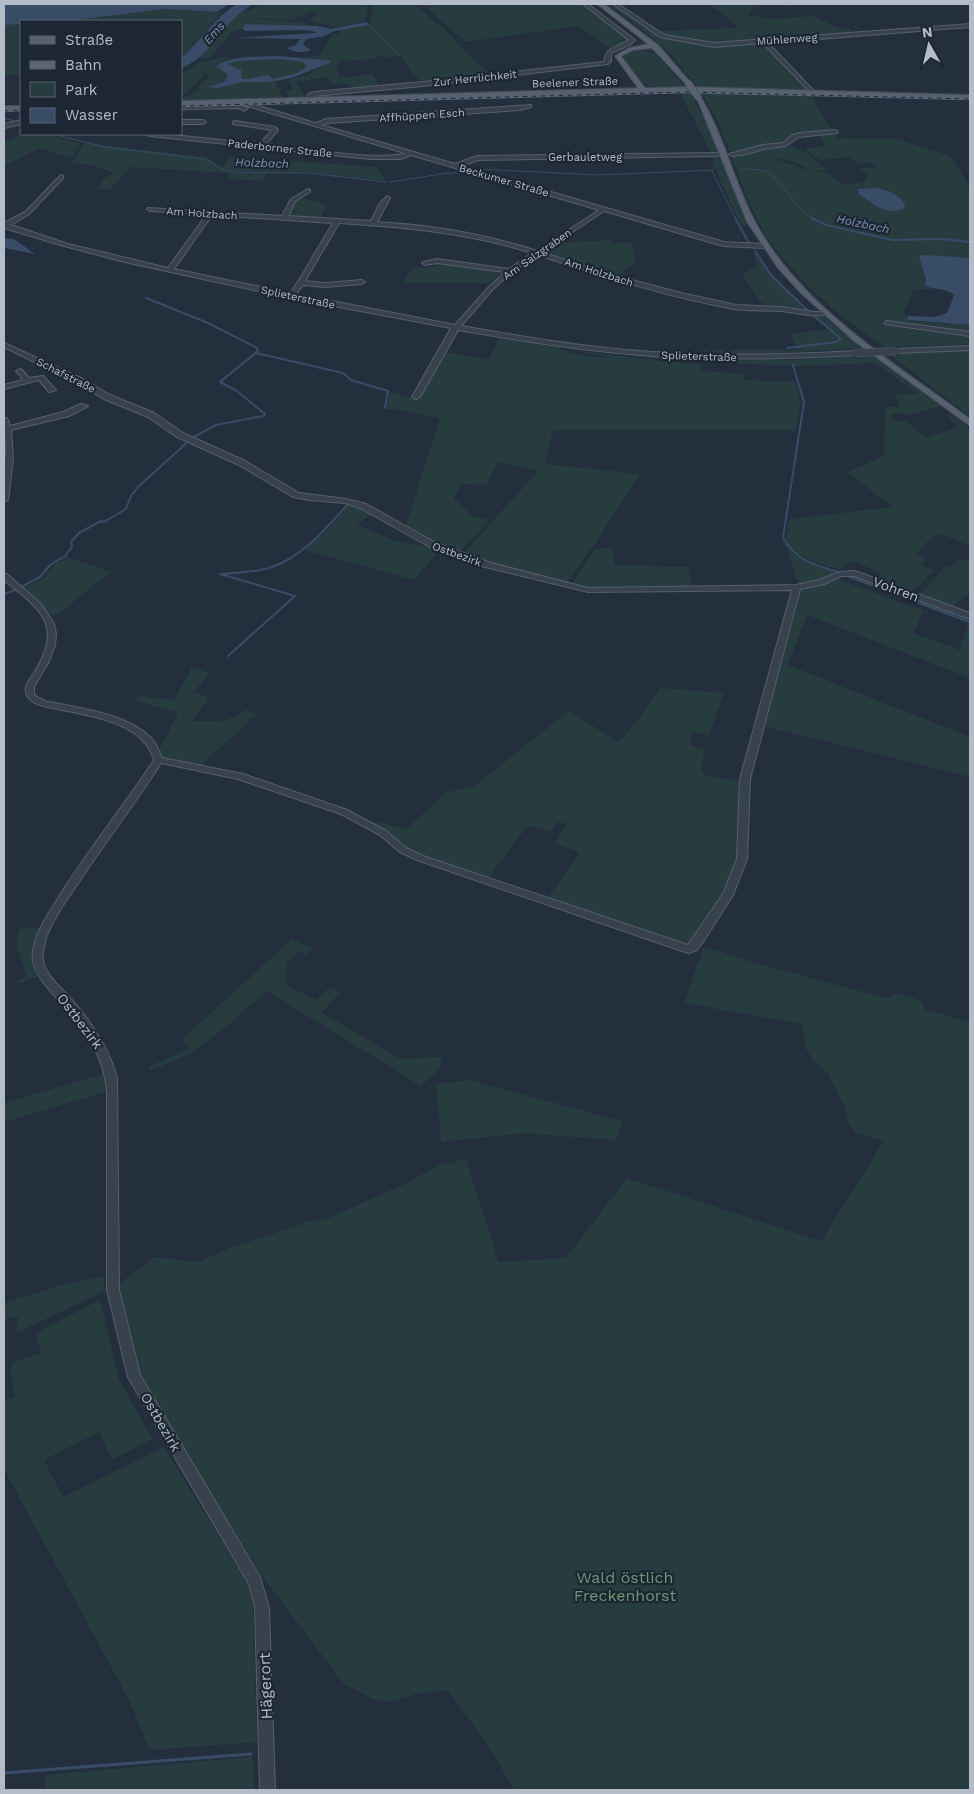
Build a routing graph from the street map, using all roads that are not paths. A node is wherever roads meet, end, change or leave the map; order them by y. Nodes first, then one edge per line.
1 (585, 4) edge
2 (600, 4) edge
3 (615, 4) edge
4 (970, 26) edge
5 (642, 34) junction
6 (764, 41) junction
7 (656, 46) junction
8 (638, 48) junction
9 (668, 58) junction
10 (642, 90) junction
11 (812, 92) junction
12 (970, 97) edge
13 (310, 100) junction
14 (182, 104) edge
15 (244, 105) junction
16 (530, 106) dead end
17 (4, 108) edge
18 (20, 108) edge
19 (182, 108) edge
20 (182, 122) edge
21 (203, 122) dead end
22 (19, 123) edge
23 (235, 123) dead end
24 (315, 125) junction
25 (4, 126) edge
26 (835, 132) dead end
27 (158, 135) edge
28 (261, 146) junction
29 (410, 153) junction
30 (717, 154) dead end
31 (732, 154) dead end
32 (454, 166) junction
33 (61, 177) dead end
34 (308, 190) dead end
35 (387, 198) dead end
36 (150, 209) dead end
37 (604, 209) junction
38 (210, 214) junction
39 (284, 218) junction
40 (337, 222) junction
41 (373, 224) junction
42 (4, 226) edge
43 (766, 246) junction
44 (538, 252) junction
45 (425, 263) dead end
46 (170, 270) junction
47 (510, 271) junction
48 (362, 282) dead end
49 (301, 283) junction
50 (291, 296) junction
51 (827, 313) junction
52 (887, 323) dead end
53 (456, 328) junction
54 (970, 334) edge
55 (5, 346) edge
56 (970, 348) edge
57 (20, 371) dead end
58 (27, 381) junction
59 (4, 387) edge
60 (52, 390) dead end
61 (416, 398) dead end
62 (124, 404) joint
63 (84, 406) dead end
64 (4, 420) edge
65 (970, 423) edge
66 (8, 429) junction
67 (5, 484) edge
68 (4, 500) edge
69 (4, 576) edge
70 (821, 582) joint
71 (796, 586) junction
72 (970, 616) edge
73 (159, 760) junction
74 (255, 1582) joint
75 (268, 1790) edge

1 - 13 street, Zur Herrlichkeit
2 - 5 main road
3 - 6 street, Mühlenweg
4 - 6 street, Mühlenweg
5 - 7 main road
5 - 8 main road
6 - 11 street
7 - 8 main road
7 - 9 main road
8 - 9 main road
8 - 10 main road
9 - 43 main road, bridge
10 - 11 main road, Beelener Straße
10 - 13 main road, Beelener Straße
11 - 12 main road, Beelener Straße
13 - 15 main road, Beelener Straße
14 - 15 main road, Beelener Straße
15 - 19 street, Beckumer Straße
15 - 24 street, Beckumer Straße
16 - 24 street, Affhüppen Esch
17 - 18 main road
20 - 21 street
22 - 25 street
23 - 28 street
24 - 29 street, Beckumer Straße
26 - 31 street
27 - 28 street, Paderborner Straße
28 - 29 street, Paderborner Straße
29 - 32 street, Beckumer Straße
30 - 32 street, Gerbauletweg
32 - 37 street, Beckumer Straße
33 - 42 street, Splieterstraße
34 - 39 street
35 - 41 street
36 - 38 street, Am Holzbach
37 - 43 street, Beckumer Straße
37 - 44 street, Am Salzgraben
38 - 39 street, Am Holzbach
38 - 46 street
39 - 40 street, Am Holzbach
40 - 41 street, Am Holzbach
40 - 49 street
41 - 44 street, Am Holzbach
42 - 46 street, Splieterstraße
43 - 51 main road
44 - 47 street, Am Salzgraben
44 - 51 street, Am Holzbach
45 - 47 street
46 - 50 street, Splieterstraße
47 - 53 street, Am Salzgraben
48 - 49 street, Splieterstraße
49 - 50 street
50 - 53 street, Splieterstraße
51 - 65 main road
52 - 54 street
53 - 56 street, Splieterstraße, bridge
53 - 61 street
55 - 62 street, Schafstraße
57 - 58 street
58 - 59 street
58 - 60 street
62 - 71 street, Ostbezirk
63 - 66 street
64 - 66 street
66 - 67 street
67 - 68 street
69 - 73 street
70 - 71 street, Ostbezirk
70 - 72 street, Vohren
71 - 73 street
73 - 74 street, Ostbezirk
74 - 75 street, Hägerort

